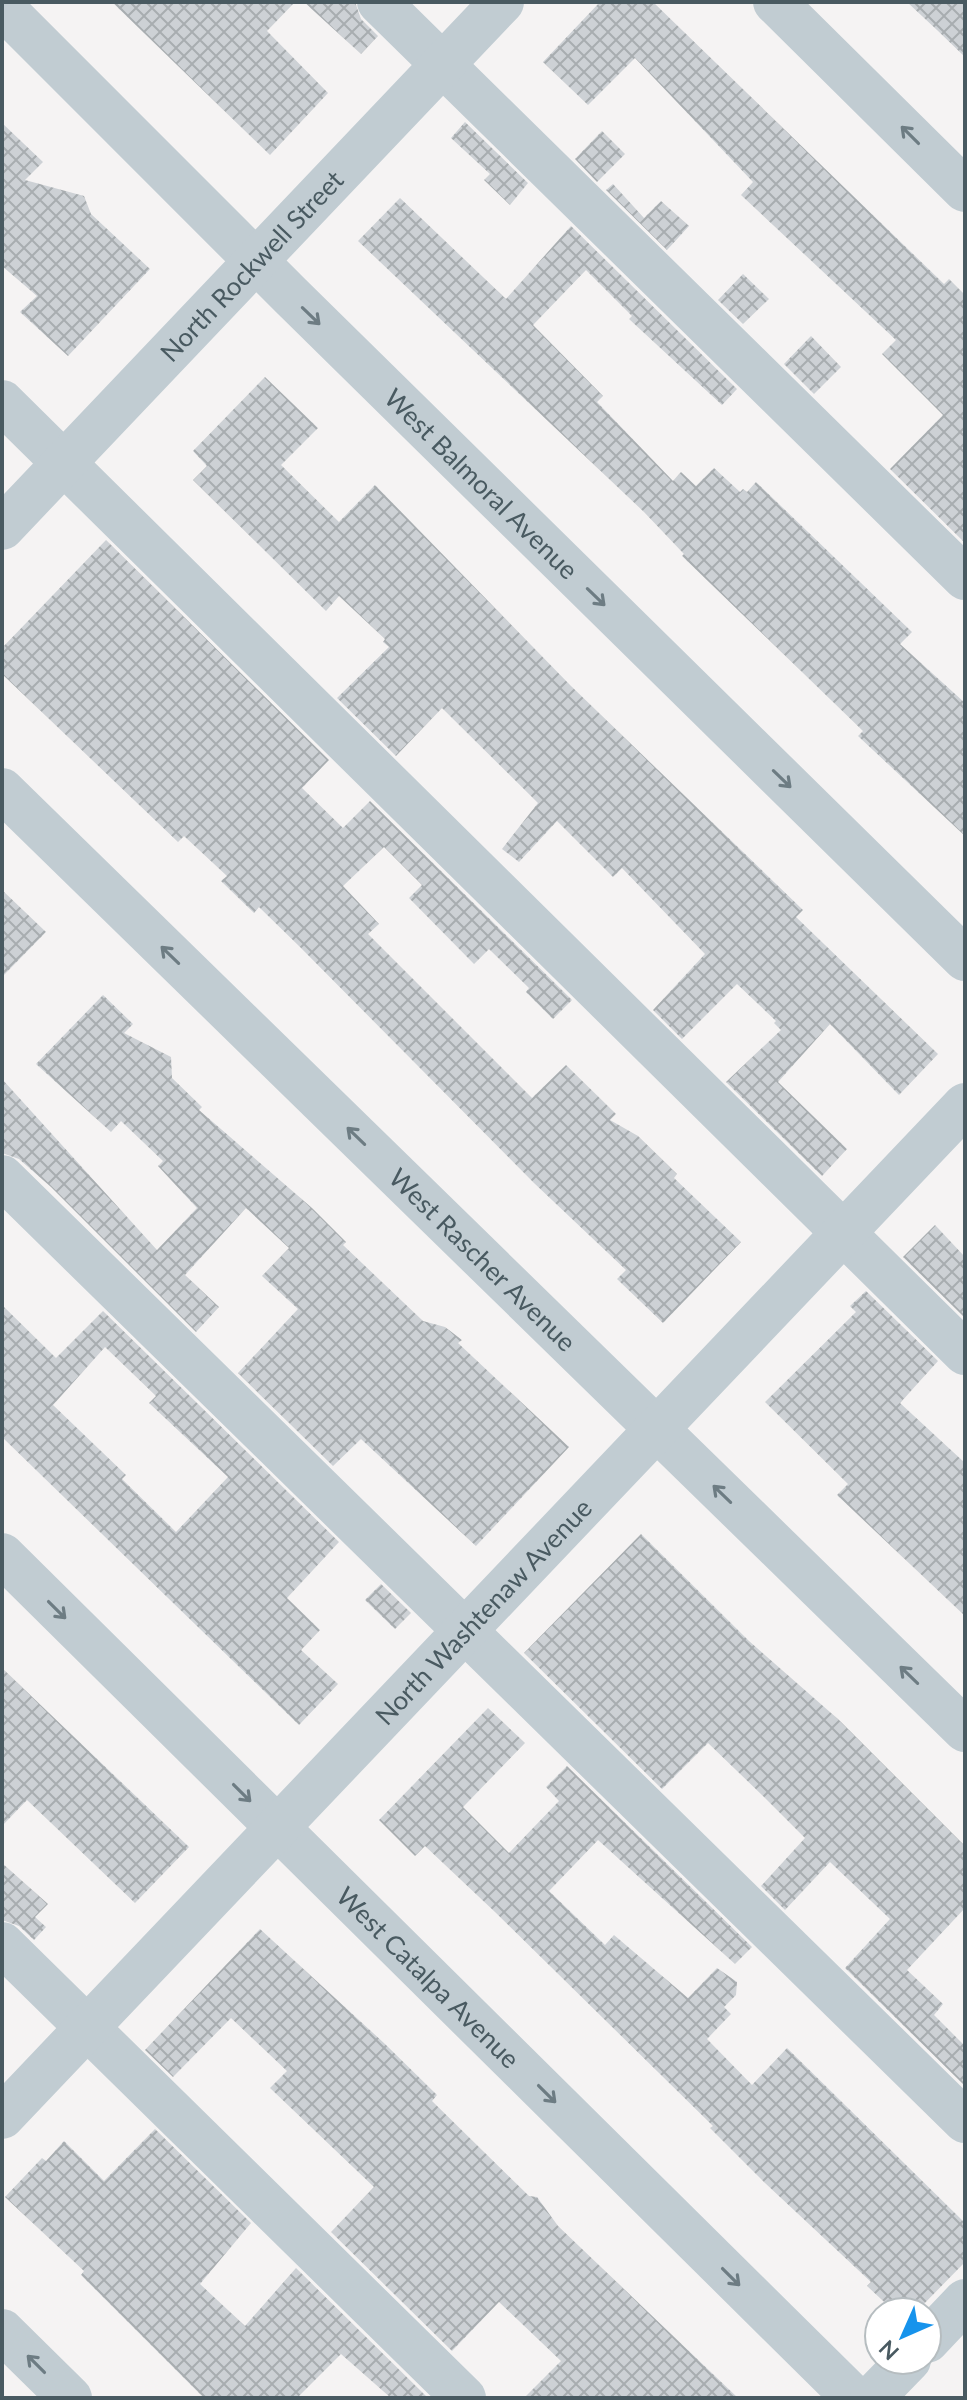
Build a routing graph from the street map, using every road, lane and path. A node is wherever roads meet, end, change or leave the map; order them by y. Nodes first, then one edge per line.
1 (379, 2) edge
2 (502, 2) edge
3 (775, 2) edge
4 (2, 7) edge
5 (443, 64) junction
6 (965, 190) edge
7 (256, 261) junction
8 (2, 402) edge
9 (64, 463) junction
10 (2, 528) edge
11 (965, 578) edge
12 (2, 790) edge
13 (965, 959) edge
14 (965, 1105) edge
15 (2, 1177) edge
16 (844, 1233) junction
17 (965, 1353) edge
18 (656, 1430) junction
19 (2, 1555) edge
20 (465, 1631) junction
21 (965, 1730) edge
22 (277, 1828) junction
23 (2, 1944) edge
24 (87, 2027) junction
25 (2, 2117) edge
26 (965, 2121) edge
27 (965, 2301) edge
28 (943, 2324) edge
29 (2, 2331) edge
30 (893, 2376) edge
31 (70, 2398) edge
32 (464, 2398) edge
33 (854, 2398) edge
34 (872, 2398) edge

1 - 5 street
2 - 5 street, North Rockwell Street
6 -> 3 street
4 - 7 street, West Balmoral Avenue
5 - 7 street, North Rockwell Street
5 - 11 street
7 - 9 street, North Rockwell Street
7 -> 13 street, West Balmoral Avenue
8 - 9 street
9 - 10 street, North Rockwell Street
9 - 16 street
18 -> 12 street, West Rascher Avenue
14 - 16 street, North Washtenaw Avenue
15 - 20 street
16 - 17 street
16 - 18 street, North Washtenaw Avenue
18 - 20 street, North Washtenaw Avenue
21 -> 18 street, West Rascher Avenue
19 -> 22 street, West Catalpa Avenue
20 - 22 street, North Washtenaw Avenue
20 - 26 street
22 - 24 street, North Washtenaw Avenue
22 -> 33 street, West Catalpa Avenue
23 - 24 street
24 - 25 street, North Washtenaw Avenue
24 - 32 street
27 - 28 street
31 -> 29 street
30 - 34 street

